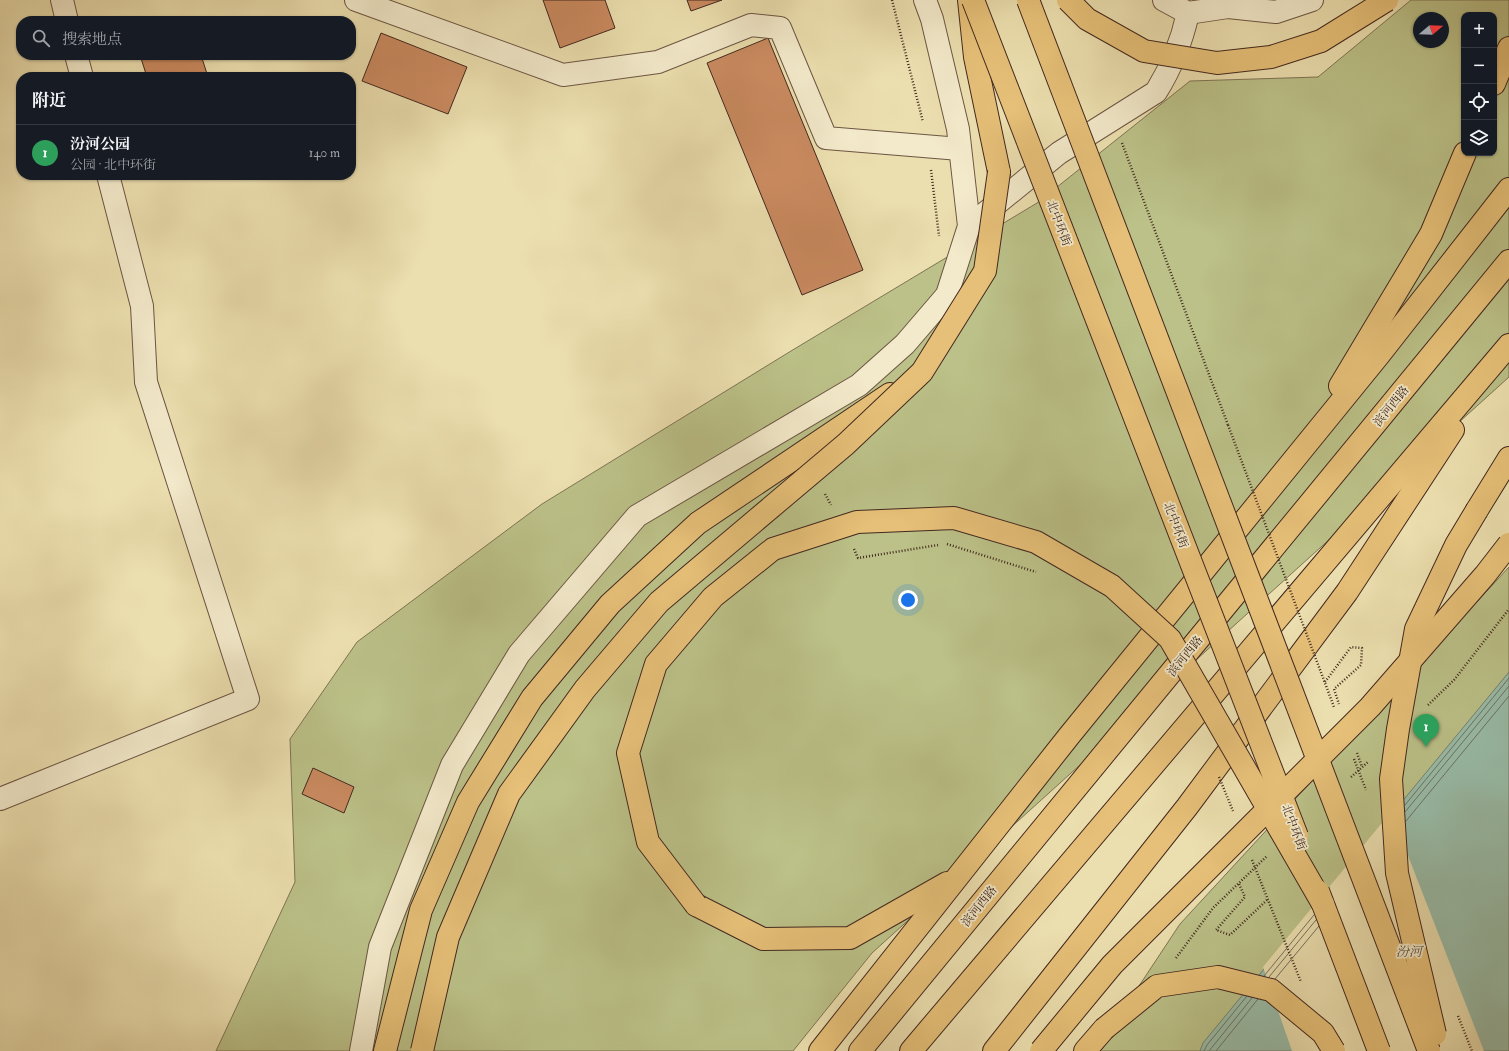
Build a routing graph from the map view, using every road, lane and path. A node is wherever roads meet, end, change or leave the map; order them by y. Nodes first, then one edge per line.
1 (62, 0) edge
2 (356, 0) edge
3 (925, 0) edge
4 (969, 0) edge
5 (973, 0) edge
6 (1028, 0) edge
7 (1068, 0) edge
8 (1164, 0) edge
9 (1312, 0) edge
10 (1387, 0) edge
11 (1188, 13) junction
12 (66, 16) edge
13 (1509, 48) edge
14 (77, 60) edge
15 (81, 72) edge
16 (1497, 77) edge
17 (1113, 119) junction
18 (960, 149) junction
19 (1464, 156) edge
20 (109, 180) edge
21 (1509, 189) edge
22 (969, 226) junction
23 (1509, 261) edge
24 (1507, 347) edge
25 (922, 372) junction
26 (1228, 425) dead end
27 (1300, 452) junction
28 (1509, 458) edge
29 (1509, 474) edge
30 (1477, 510) junction
31 (1509, 544) edge
32 (858, 558) dead end
33 (1042, 575) dead end
34 (1325, 682) dead end
35 (1334, 689) dead end
36 (0, 799) edge
37 (956, 878) junction
38 (1238, 884) dead end
39 (1268, 899) dead end
40 (1323, 904) junction
41 (361, 1051) edge
42 (385, 1051) edge
43 (422, 1051) edge
44 (820, 1051) edge
45 (860, 1051) edge
46 (912, 1051) edge
47 (994, 1051) edge
48 (1041, 1051) edge
49 (1085, 1051) edge
50 (1334, 1051) edge
51 (1380, 1051) edge
52 (1429, 1051) edge
53 (1439, 1051) edge

1 - 12 street
2 - 18 street
3 - 18 street
4 - 25 highway, bridge
5 - 40 highway, 北中环街, bridge
6 - 52 highway, bridge
7 - 10 highway, bridge
8 - 11 street
9 - 11 street
11 - 17 street
13 - 16 highway
14 - 15 street
17 - 22 street
17 - 26 path
18 - 22 street
19 - 27 highway
20 - 36 street
21 - 27 highway
22 - 41 street
23 - 45 highway, 滨河西路
24 - 46 highway
24 - 47 highway
25 - 42 highway
25 - 43 highway, bridge
27 - 37 highway
28 - 30 highway
29 - 30 highway
30 - 53 highway, bridge
31 - 48 highway, bridge
32 - 33 path
34 - 35 path
37 - 40 highway, bridge
37 - 44 highway
38 - 39 path
40 - 51 highway, 北中环街, bridge
49 - 50 highway, bridge

